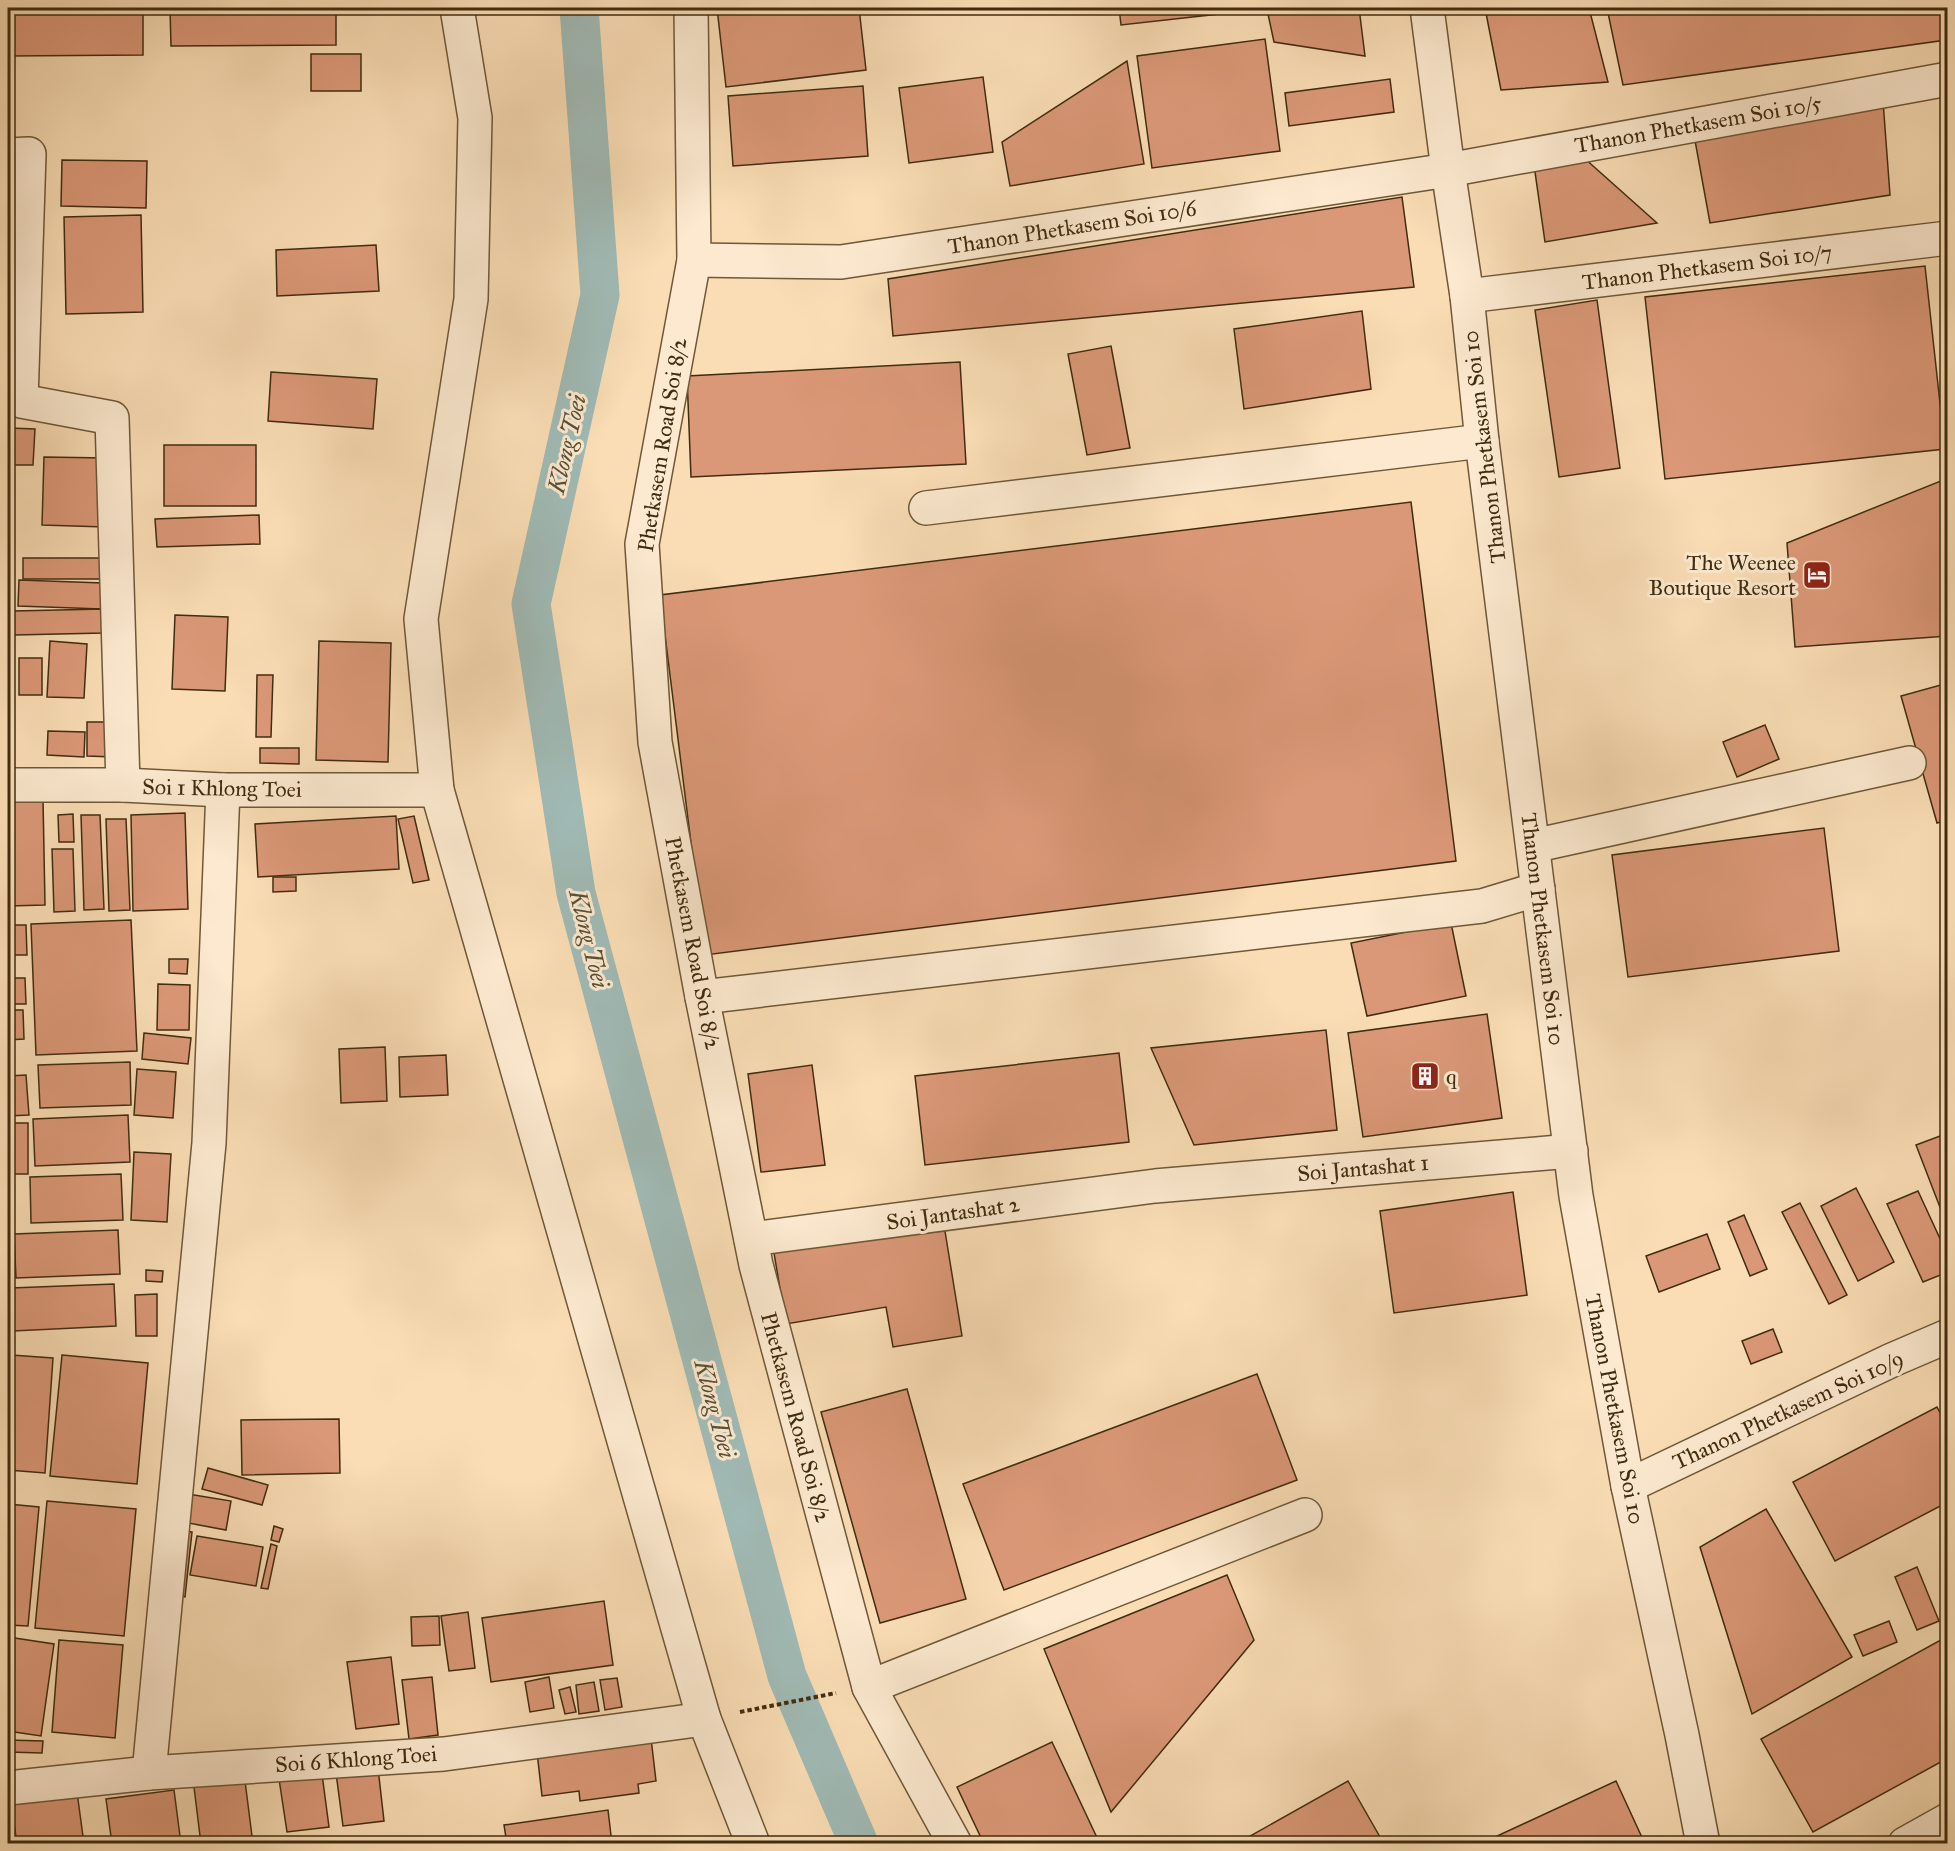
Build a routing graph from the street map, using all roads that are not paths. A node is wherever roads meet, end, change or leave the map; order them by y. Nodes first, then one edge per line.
1 (457, 8) edge
2 (690, 8) edge
3 (1427, 8) edge
4 (1947, 79) edge
5 (18, 154) edge
6 (1448, 170) junction
7 (1947, 238) edge
8 (694, 260) junction
9 (1467, 296) junction
10 (1482, 441) junction
11 (926, 508) dead end
12 (1909, 764) dead end
13 (8, 785) edge
14 (123, 785) junction
15 (223, 790) junction
16 (437, 790) junction
17 (1533, 846) junction
18 (1538, 889) junction
19 (702, 997) junction
20 (1570, 1150) junction
21 (1155, 1186) joint
22 (751, 1239) junction
23 (1947, 1336) edge
24 (1628, 1486) junction
25 (1305, 1515) dead end
26 (869, 1687) junction
27 (704, 1719) junction
28 (149, 1773) junction
29 (8, 1788) edge
30 (1947, 1820) edge
31 (753, 1844) edge
32 (955, 1844) edge
33 (1703, 1844) edge
34 (1905, 1844) edge

1 - 16 street
2 - 8 street, Phetkasem Road Soi 8/2
3 - 6 street, Thanon Phetkasem Soi 10
4 - 6 street, Thanon Phetkasem Soi 10/5
5 - 14 street
6 - 8 street, Thanon Phetkasem Soi 10/6
6 - 9 street, Thanon Phetkasem Soi 10
7 - 9 street, Thanon Phetkasem Soi 10/7
8 - 19 street, Phetkasem Road Soi 8/2
9 - 10 street, Thanon Phetkasem Soi 10
10 - 11 street
10 - 17 street, Thanon Phetkasem Soi 10
12 - 17 street
13 - 14 street, Soi 1 Khlong Toei
14 - 15 street, Soi 1 Khlong Toei
15 - 16 street, Soi 1 Khlong Toei
15 - 28 street
16 - 27 street
17 - 18 street, Thanon Phetkasem Soi 10
18 - 19 street
18 - 20 street, Thanon Phetkasem Soi 10
19 - 22 street, Phetkasem Road Soi 8/2
20 - 21 street, Soi Jantashat 1
20 - 24 street, Thanon Phetkasem Soi 10
21 - 22 street, Soi Jantashat 2
22 - 26 street, Phetkasem Road Soi 8/2
23 - 24 street, Thanon Phetkasem Soi 10/9
24 - 33 street, Thanon Phetkasem Soi 10
25 - 26 street
26 - 32 street, Phetkasem Road Soi 8/2
27 - 28 street, Soi 6 Khlong Toei
27 - 31 street
28 - 29 street, Soi 6 Khlong Toei
30 - 34 street

